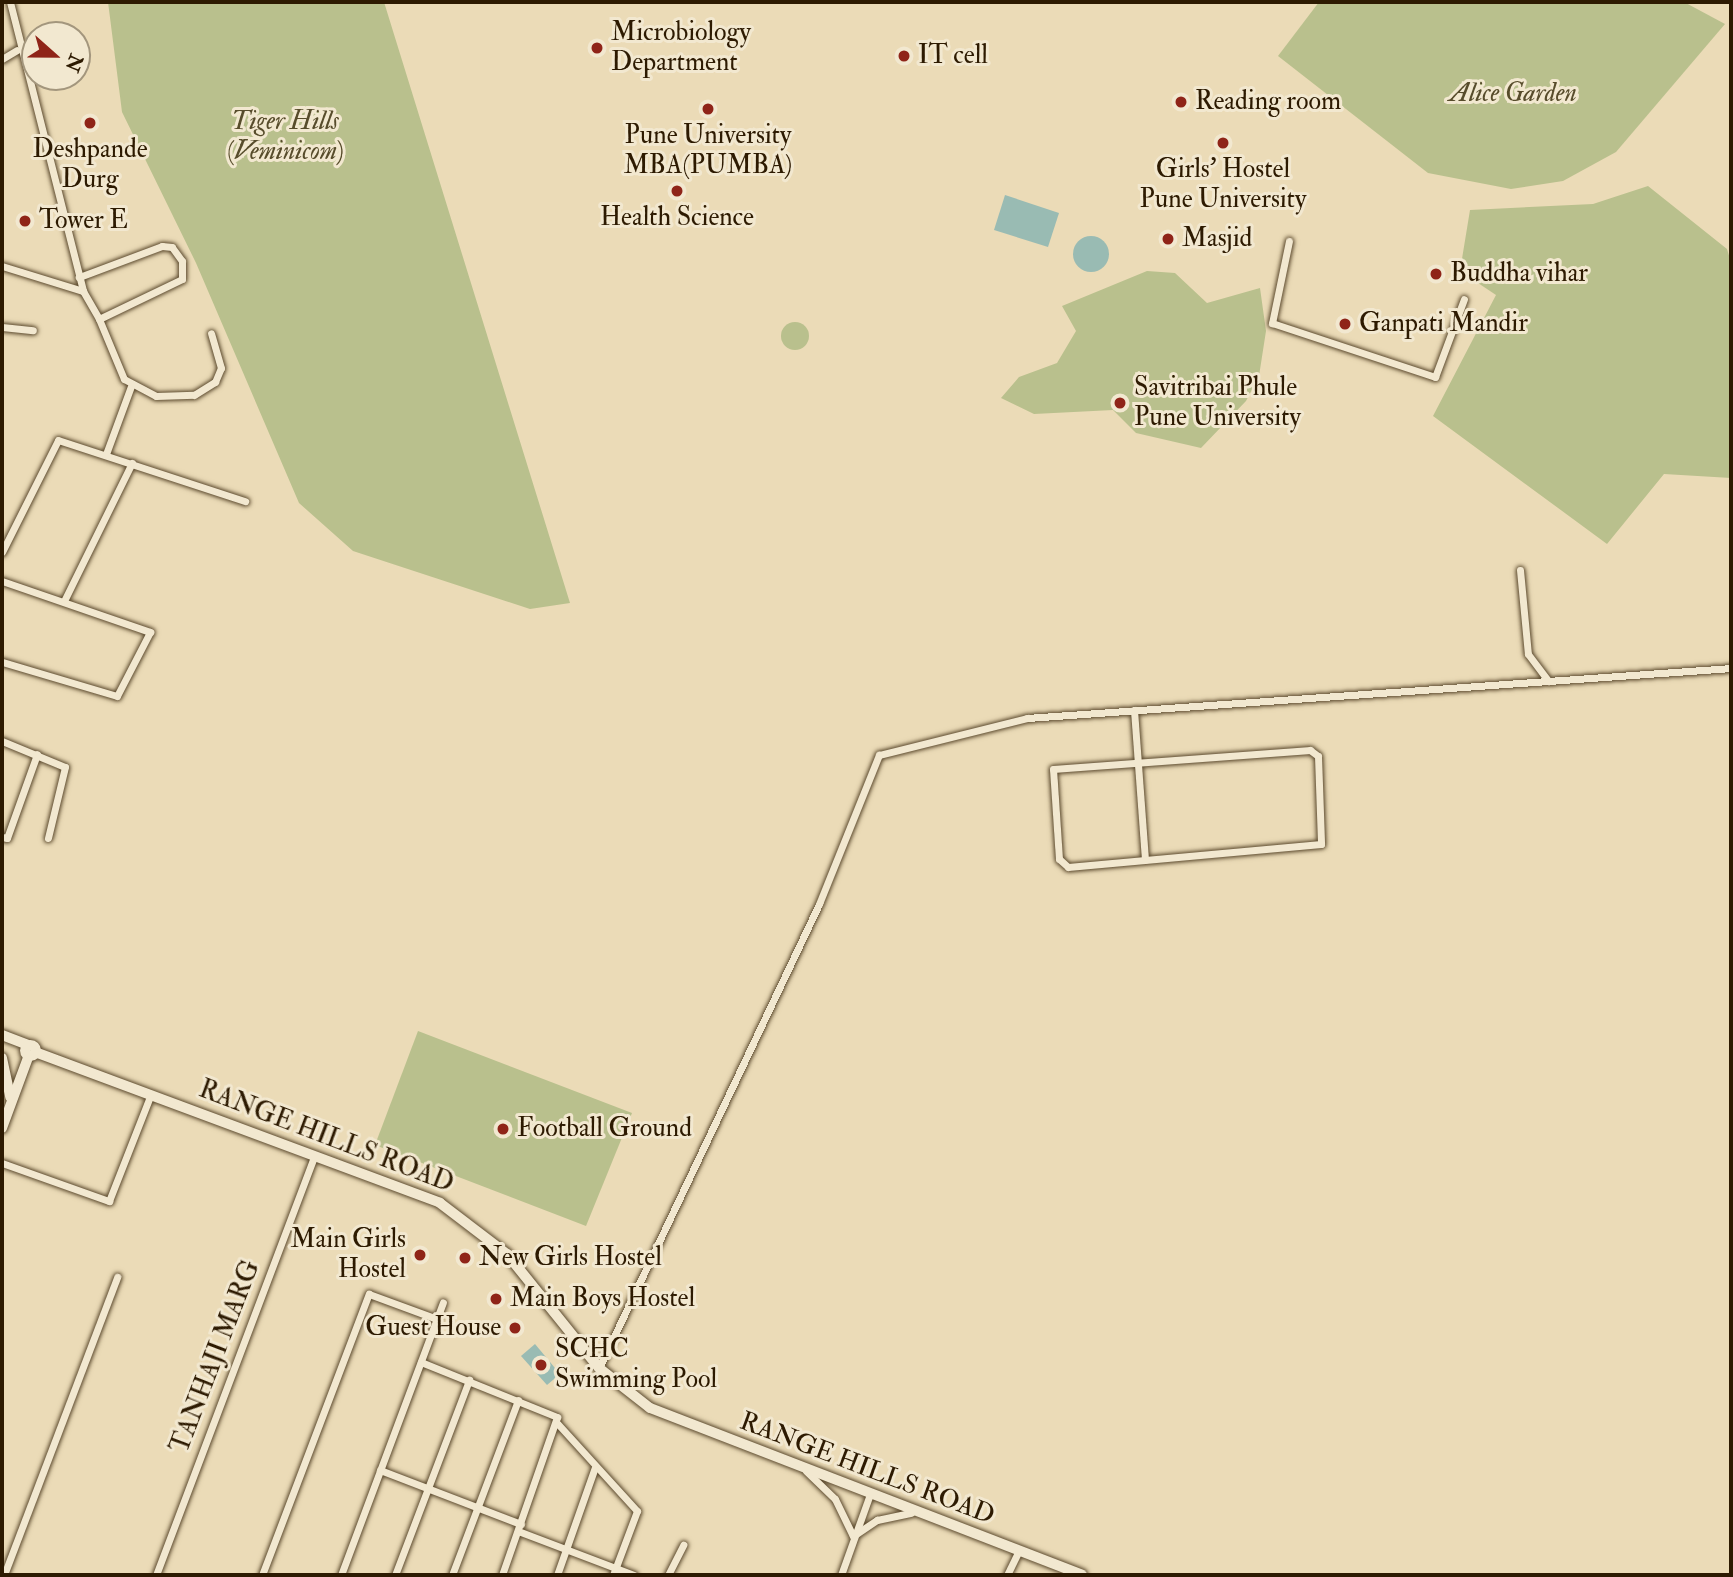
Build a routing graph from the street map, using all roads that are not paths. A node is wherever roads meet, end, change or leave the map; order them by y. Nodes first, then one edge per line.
1 (9, 2) edge
2 (17, 50) junction
3 (2, 59) edge
4 (1289, 241) dead end
5 (2, 265) edge
6 (79, 277) junction
7 (83, 290) junction
8 (1464, 299) dead end
9 (99, 319) junction
10 (2, 327) edge
11 (33, 330) dead end
12 (211, 333) dead end
13 (131, 386) junction
14 (106, 454) junction
15 (132, 463) junction
16 (245, 501) dead end
17 (2, 552) edge
18 (1520, 570) dead end
19 (2, 581) edge
20 (64, 601) junction
21 (2, 662) edge
22 (1731, 668) edge
23 (1548, 681) junction
24 (1134, 710) junction
25 (2, 741) edge
26 (37, 754) junction
27 (1138, 762) junction
28 (2, 837) edge
29 (48, 838) dead end
30 (1145, 860) junction
31 (2, 1035) edge
32 (2, 1043) edge
33 (29, 1051) junction
34 (2, 1058) edge
35 (151, 1094) junction
36 (10, 1107) junction
37 (2, 1128) edge
38 (315, 1154) junction
39 (2, 1163) edge
40 (117, 1277) dead end
41 (443, 1302) dead end
42 (437, 1319) junction
43 (421, 1362) junction
44 (599, 1368) junction
45 (469, 1380) junction
46 (518, 1400) junction
47 (558, 1423) junction
48 (595, 1467) junction
49 (380, 1470) junction
50 (806, 1471) junction
51 (428, 1488) junction
52 (869, 1497) junction
53 (478, 1507) junction
54 (911, 1513) junction
55 (519, 1527) junction
56 (853, 1536) junction
57 (683, 1545) dead end
58 (566, 1549) junction
59 (1018, 1552) junction
60 (614, 1572) edge
61 (6, 1575) edge
62 (156, 1575) edge
63 (262, 1575) edge
64 (341, 1575) edge
65 (395, 1575) edge
66 (452, 1575) edge
67 (502, 1575) edge
68 (557, 1575) edge
69 (634, 1575) edge
70 (668, 1575) edge
71 (841, 1575) edge
72 (1007, 1575) edge
73 (1082, 1575) edge

1 - 2 street
2 - 3 street
2 - 6 street
4 - 8 street
5 - 7 street
6 - 7 street
6 - 9 street
7 - 9 street
9 - 13 street
10 - 11 street
12 - 13 street
13 - 14 street
14 - 15 street
14 - 17 street
15 - 16 street
15 - 20 street
18 - 23 street
19 - 20 street
20 - 21 street
22 - 23 street
23 - 24 street
24 - 27 street
24 - 44 street
25 - 26 street
26 - 28 street
26 - 29 street
27 - 30 street
27 - 30 street
27 - 30 street
31 - 33 street
32 - 33 street, RANGE HILLS ROAD
33 - 35 street, RANGE HILLS ROAD
33 - 36 street
34 - 36 street
35 - 38 street, RANGE HILLS ROAD
35 - 39 street
36 - 37 street
38 - 44 street, RANGE HILLS ROAD
38 - 62 street, TANHAJI MARG
40 - 61 street
41 - 42 street
42 - 43 street
42 - 63 street
43 - 45 street
43 - 49 street
44 - 50 street, RANGE HILLS ROAD
45 - 46 street
45 - 51 street
46 - 47 street
46 - 53 street
47 - 48 street
47 - 55 street
48 - 58 street
48 - 60 street
49 - 51 street
49 - 64 street
50 - 52 street, RANGE HILLS ROAD
50 - 56 street
51 - 53 street
51 - 65 street
52 - 54 street, RANGE HILLS ROAD
52 - 56 street
53 - 55 street
53 - 66 street
54 - 56 street
54 - 59 street, RANGE HILLS ROAD
55 - 58 street
55 - 67 street
56 - 71 street
57 - 70 street
58 - 60 street
58 - 68 street
59 - 72 street
59 - 73 street, RANGE HILLS ROAD
60 - 69 street

